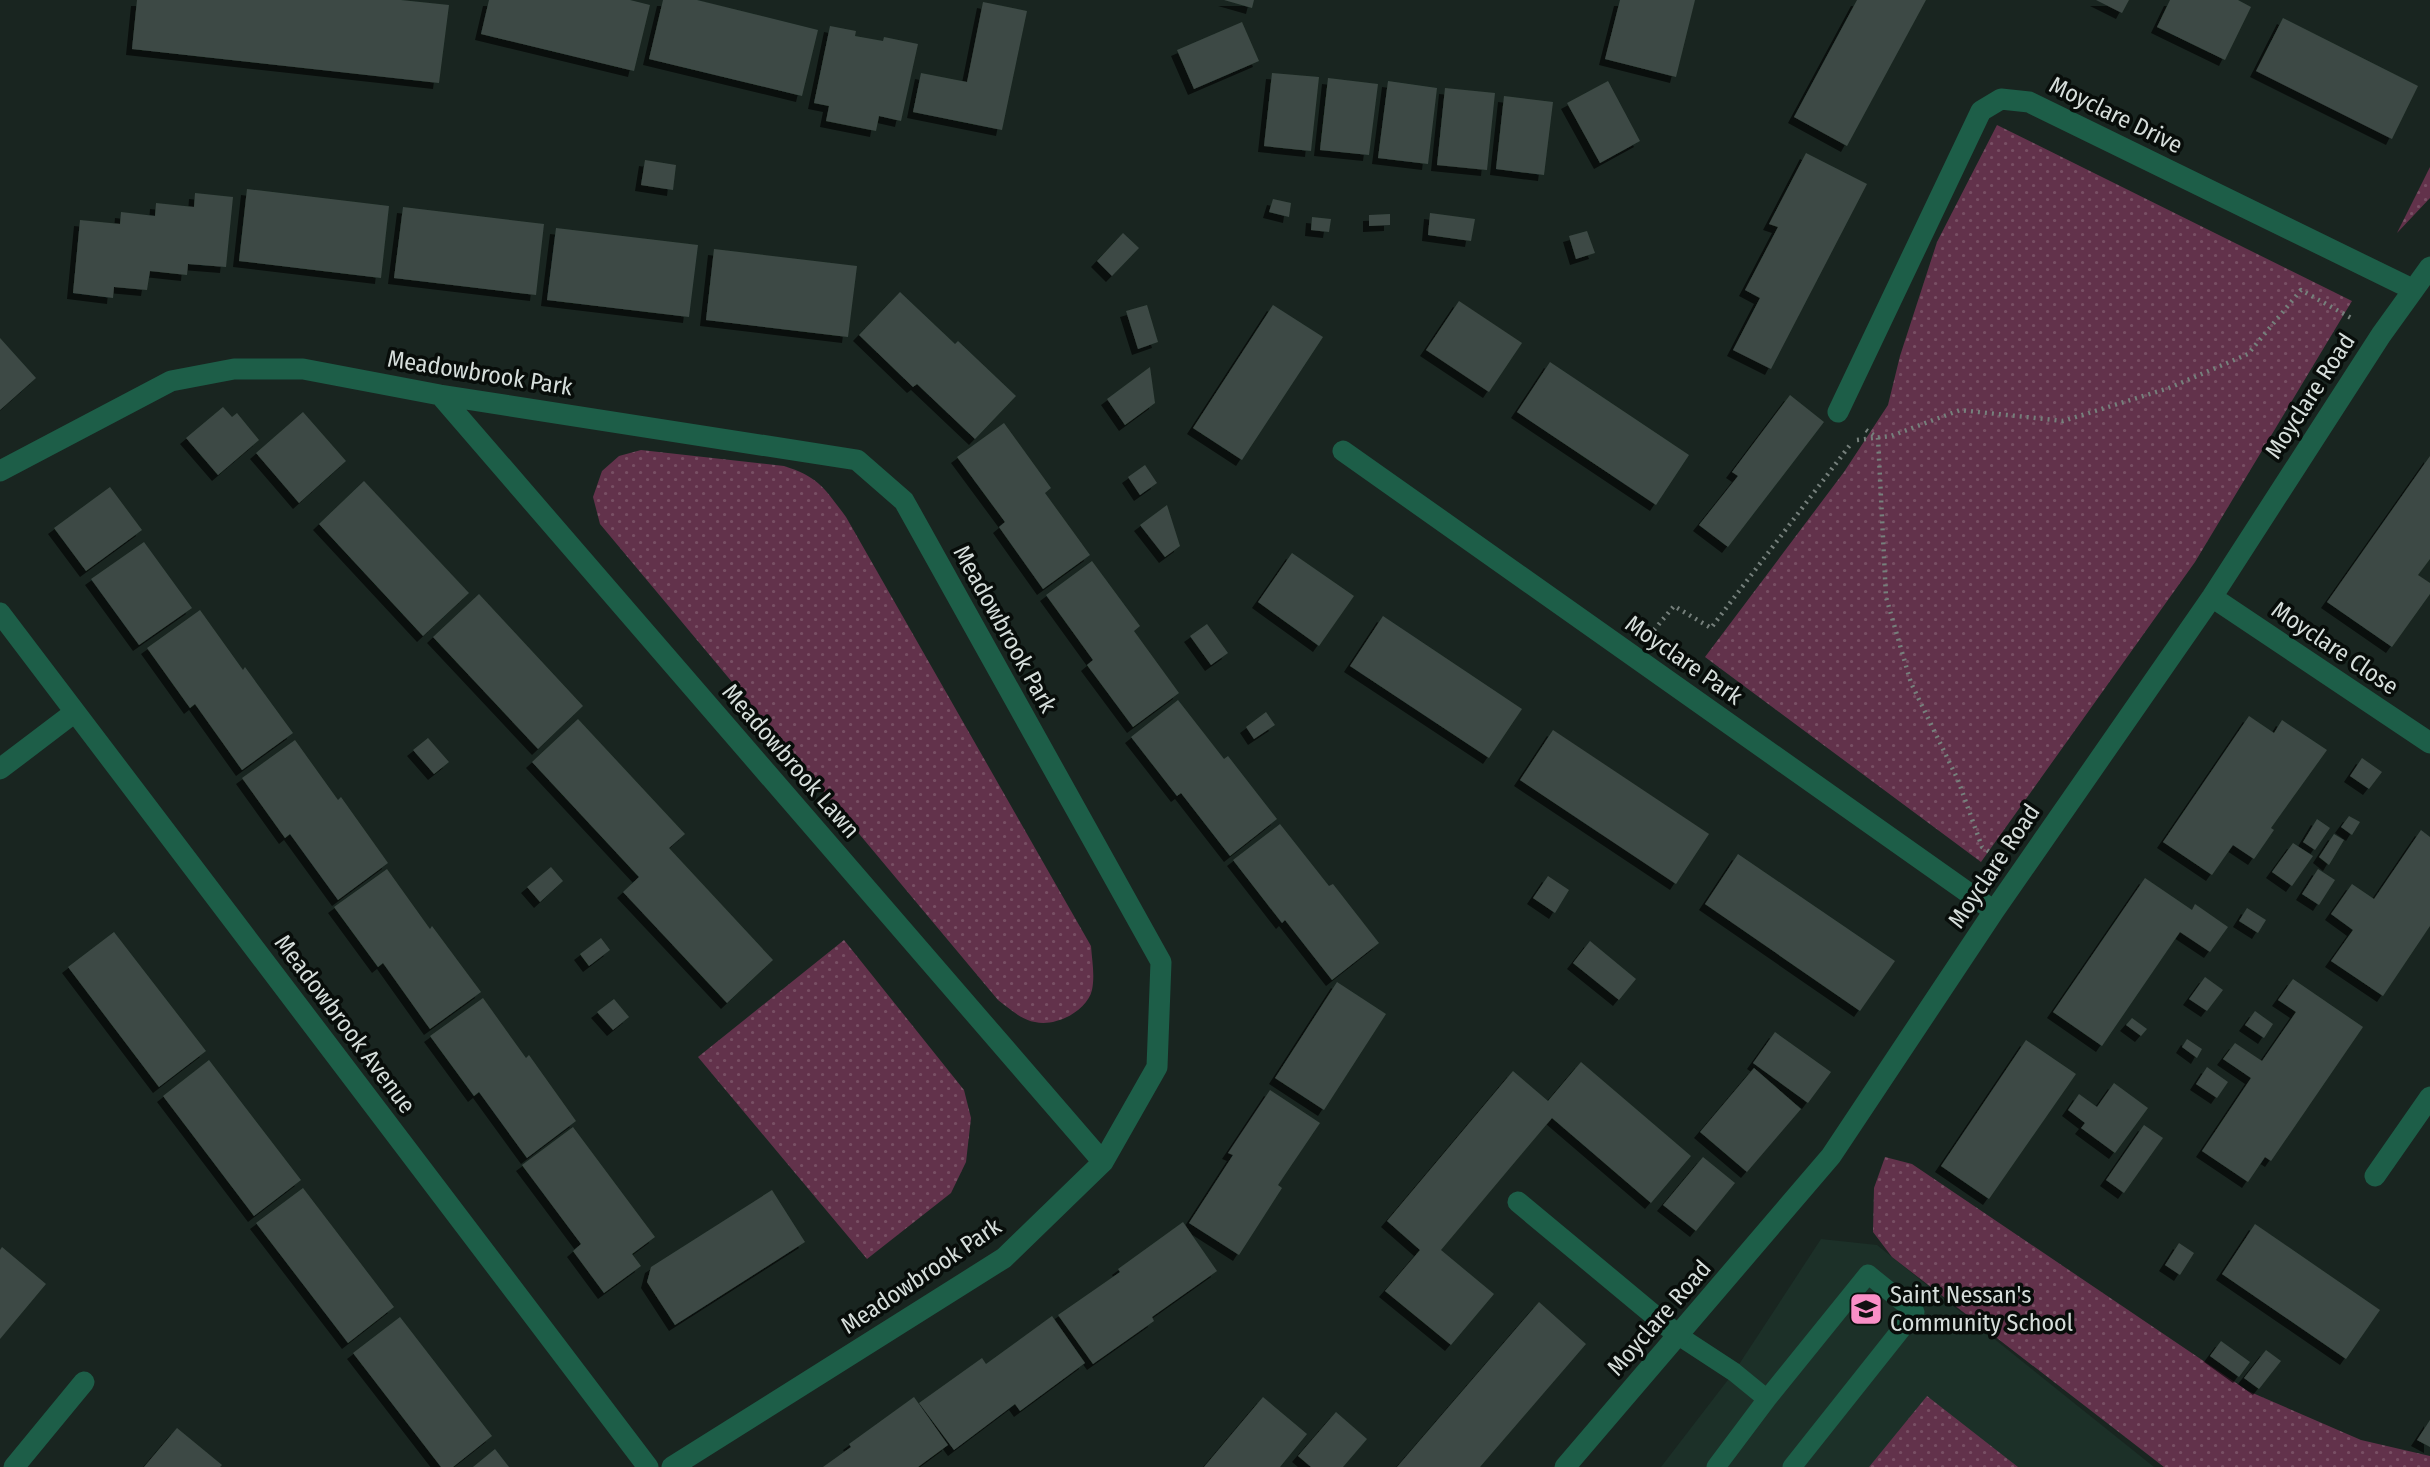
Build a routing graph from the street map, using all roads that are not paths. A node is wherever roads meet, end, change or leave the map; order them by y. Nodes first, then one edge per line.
1 (2430, 267) edge
2 (2412, 289) junction
3 (439, 395) junction
4 (1838, 411) road end
5 (1343, 452) dead end
6 (0, 471) edge
7 (2212, 597) junction
8 (0, 613) edge
9 (75, 712) junction
10 (2430, 743) edge
11 (0, 769) edge
12 (1994, 911) junction
13 (2430, 1097) edge
14 (1103, 1162) junction
15 (2375, 1176) dead end
16 (1518, 1202) dead end
17 (1679, 1336) junction
18 (84, 1382) dead end
19 (1767, 1399) junction
20 (14, 1467) edge
21 (648, 1467) edge
22 (672, 1467) edge
23 (1565, 1467) edge
24 (1716, 1467) edge
25 (1792, 1467) edge

1 - 2 street, Moyclare Road
2 - 4 street, Moyclare Drive
2 - 7 street, Moyclare Road
3 - 6 street, Meadowbrook Park
3 - 14 street, Meadowbrook Lawn
3 - 14 street, Meadowbrook Park
5 - 12 street, Moyclare Park
7 - 10 street, Moyclare Close
7 - 12 street, Moyclare Road
8 - 9 street, Meadowbrook Avenue
9 - 11 street
9 - 21 street, Meadowbrook Avenue
12 - 17 street, Moyclare Road
13 - 15 street
14 - 22 street, Meadowbrook Park
16 - 17 street
17 - 19 lane
17 - 23 street, Moyclare Road
18 - 20 street
19 - 24 lane
19 - 25 lane

